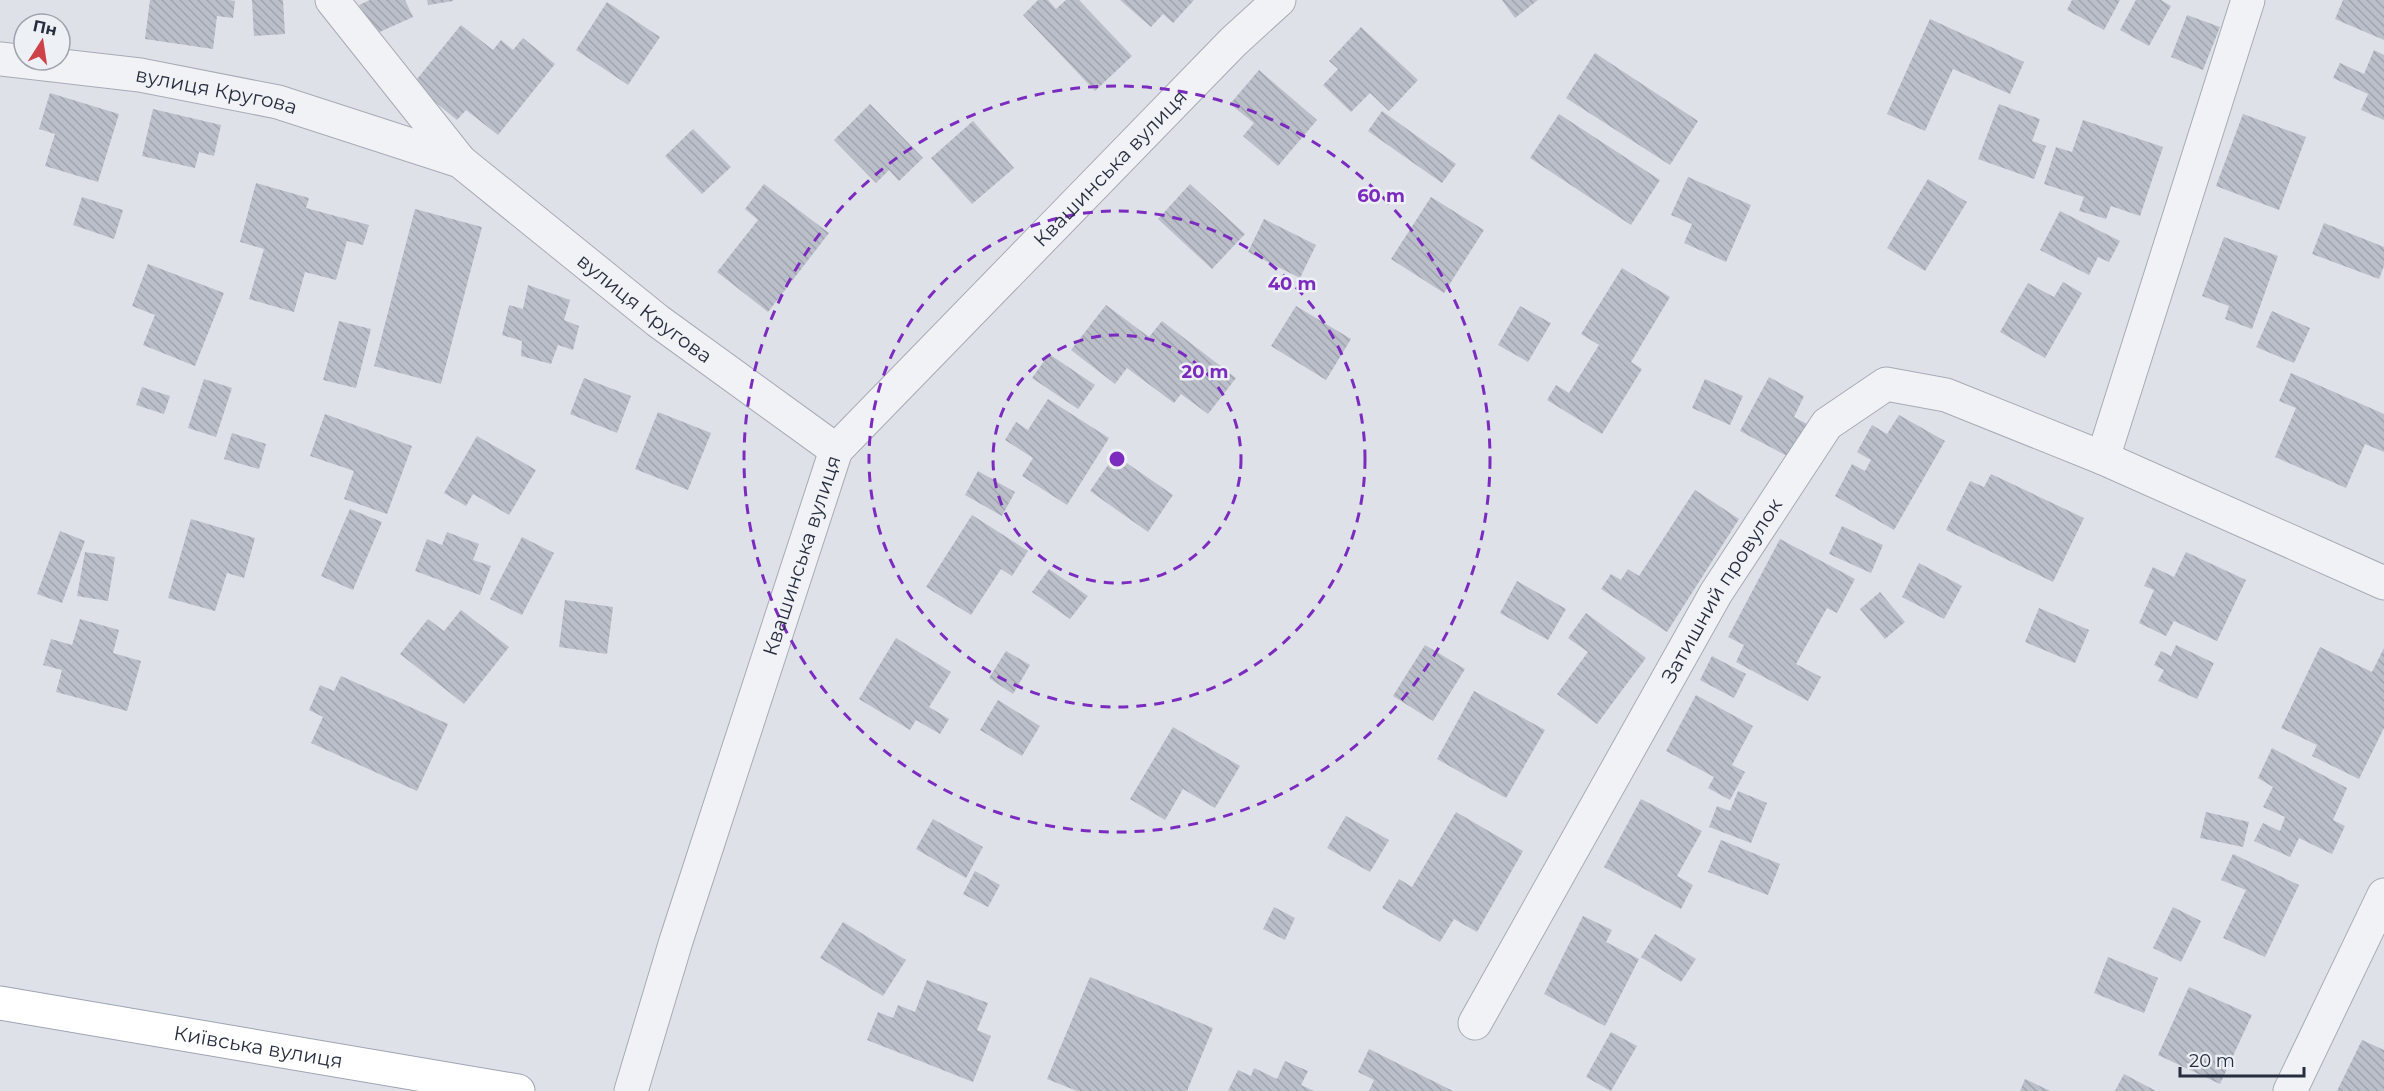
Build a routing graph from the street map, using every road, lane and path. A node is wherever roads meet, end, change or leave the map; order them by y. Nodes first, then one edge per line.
1 (332, 0) edge
2 (1279, 0) edge
3 (2248, 0) edge
4 (0, 59) edge
5 (460, 160) junction
6 (836, 450) junction
7 (2103, 458) junction
8 (2384, 583) edge
9 (2384, 895) edge
10 (0, 1004) edge
11 (1475, 1023) dead end
12 (518, 1091) edge
13 (631, 1091) edge
14 (2290, 1091) edge

1 - 5 street, вулиця Кругова
2 - 6 street, Квашинська вулиця
3 - 7 street
4 - 5 street, вулиця Кругова
5 - 6 street, вулиця Кругова
6 - 13 street, Квашинська вулиця
7 - 8 street, Затишний провулок
7 - 11 street, Затишний провулок
9 - 14 street
10 - 12 main road, Київська вулиця

